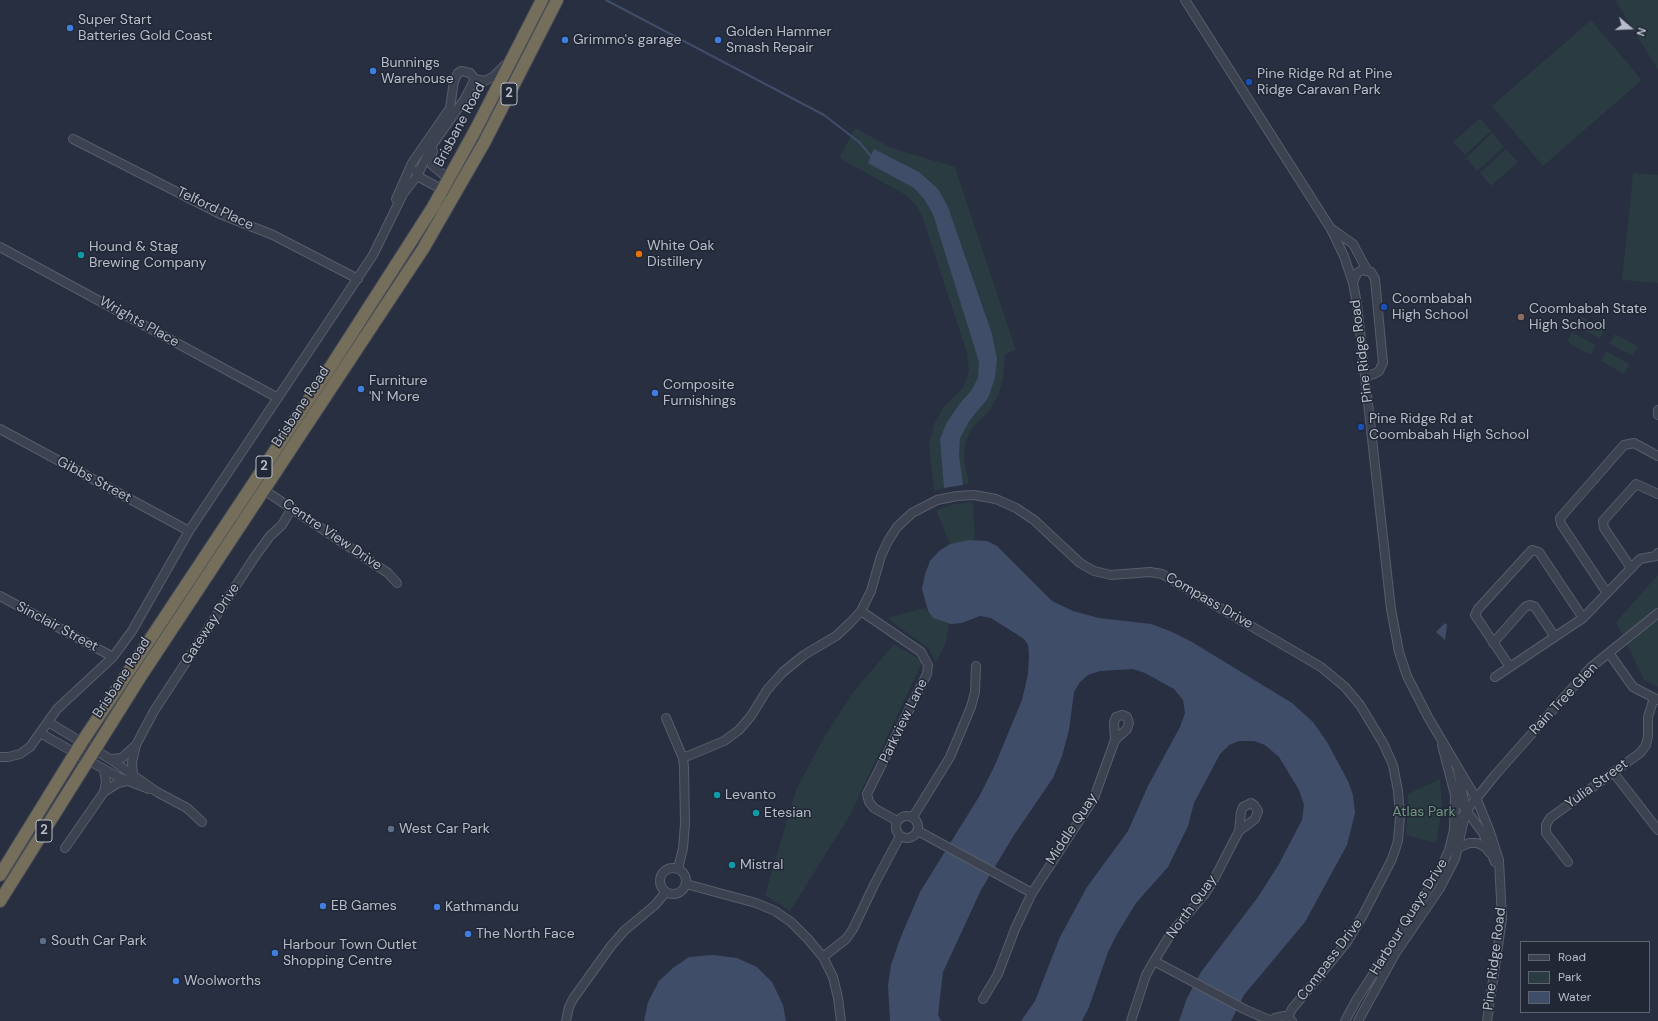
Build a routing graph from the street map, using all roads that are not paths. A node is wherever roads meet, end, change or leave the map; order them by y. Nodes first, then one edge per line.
1 (542, 0) edge
2 (557, 0) edge
3 (1185, 0) edge
4 (515, 53) junction
5 (475, 80) junction
6 (442, 134) junction
7 (73, 139) dead end
8 (416, 158) junction
9 (417, 176) junction
10 (446, 185) junction
11 (457, 191) junction
12 (394, 210) junction
13 (1331, 229) junction
14 (0, 246) edge
15 (1367, 270) junction
16 (358, 279) junction
17 (1353, 283) junction
18 (1365, 376) junction
19 (278, 398) junction
20 (1658, 410) edge
21 (1658, 415) edge
22 (0, 429) edge
23 (1658, 456) edge
24 (264, 490) junction
25 (1658, 494) edge
26 (292, 508) junction
27 (189, 531) junction
28 (1658, 553) edge
29 (1631, 568) junction
30 (397, 583) dead end
31 (1607, 593) junction
32 (0, 596) edge
33 (861, 612) junction
34 (1658, 613) edge
35 (1583, 618) junction
36 (1555, 637) junction
37 (1493, 643) junction
38 (1609, 653) junction
39 (113, 657) junction
40 (976, 666) dead end
41 (1510, 667) junction
42 (1495, 677) dead end
43 (1656, 699) edge
44 (666, 718) dead end
45 (48, 722) junction
46 (38, 736) junction
47 (1440, 738) junction
48 (1115, 740) dead end
49 (82, 742) junction
50 (136, 745) junction
51 (94, 749) junction
52 (75, 753) junction
53 (0, 757) edge
54 (684, 758) junction
55 (110, 759) junction
56 (87, 760) junction
57 (1458, 768) junction
58 (104, 770) junction
59 (1613, 772) junction
60 (133, 774) junction
61 (127, 781) junction
62 (104, 792) junction
63 (157, 792) junction
64 (1455, 795) junction
65 (1476, 800) junction
66 (1466, 811) junction
67 (913, 817) junction
68 (897, 821) junction
69 (202, 822) dead end
70 (1454, 830) junction
71 (1658, 830) edge
72 (918, 831) junction
73 (1239, 831) dead end
74 (900, 836) junction
75 (65, 848) dead end
76 (1458, 848) junction
77 (1492, 856) junction
78 (1568, 862) dead end
79 (678, 869) junction
80 (1499, 872) junction
81 (0, 875) edge
82 (686, 884) junction
83 (666, 892) junction
84 (1032, 893) junction
85 (0, 901) edge
86 (823, 957) junction
87 (1154, 961) junction
88 (983, 999) dead end
89 (1290, 1019) edge
90 (566, 1021) edge
91 (841, 1021) edge
92 (1131, 1021) edge
93 (1272, 1021) edge
94 (1345, 1021) edge
95 (1358, 1021) edge
96 (1487, 1021) edge

1 - 4 highway, Brisbane Road / 2
2 - 11 highway, Brisbane Road / 2
3 - 13 street, Pine Ridge Road
4 - 5 street
4 - 10 highway, Brisbane Road / 2
5 - 6 street
5 - 8 street
6 - 9 street
6 - 10 street
7 - 16 street, Telford Place
8 - 9 street
8 - 12 street
9 - 10 street
9 - 12 street
10 - 11 street
10 - 49 highway, Brisbane Road / 2
11 - 24 highway, Brisbane Road / 2
12 - 16 street, Brisbane Road
13 - 15 street
13 - 17 street, Pine Ridge Road
14 - 19 street, Wrights Place
15 - 17 street
15 - 18 street
16 - 19 street, Brisbane Road
17 - 18 street, Pine Ridge Road
18 - 47 street, Pine Ridge Road
19 - 27 street, Brisbane Road
20 - 21 street
22 - 27 street, Gibbs Street
23 - 31 street
24 - 26 street, Centre View Drive
24 - 51 highway, Brisbane Road / 2
25 - 29 street
26 - 30 street, Centre View Drive
26 - 50 street, Gateway Drive
27 - 39 street, Brisbane Road
28 - 29 street
29 - 31 street
31 - 35 street
32 - 39 street, Sinclair Street
33 - 54 street, Compass Drive
33 - 68 street, Parkview Lane
33 - 89 street, Compass Drive
34 - 38 street
35 - 36 street
35 - 37 street
36 - 37 street
36 - 41 street
37 - 41 street
38 - 43 street, Rain Tree Glen
38 - 65 street, Rain Tree Glen
39 - 45 street, Brisbane Road
40 - 67 street
41 - 42 street
43 - 59 street, Yulia Street
44 - 54 street
45 - 46 street, Brisbane Road
45 - 49 street
46 - 52 street
46 - 53 street, Brisbane Road
47 - 57 street, Pine Ridge Road
47 - 64 street, Pine Ridge Road
48 - 84 street, Middle Quay
49 - 51 street
49 - 52 highway, Brisbane Road / 2
50 - 55 street, Gateway Drive
50 - 60 street, Gateway Drive
51 - 55 street
51 - 56 highway, Brisbane Road / 2
52 - 56 street
52 - 81 highway, Brisbane Road / 2
54 - 79 street
55 - 60 street
56 - 58 street
56 - 85 highway, Brisbane Road / 2
57 - 65 street, Pine Ridge Road
57 - 66 street, Harbour Quays Drive
58 - 61 street
58 - 62 street
59 - 71 street
59 - 78 street, Yulia Street
60 - 63 street
61 - 62 street
61 - 63 street
62 - 75 street
63 - 69 street
64 - 66 street, Pine Ridge Road
64 - 70 street
65 - 66 street, Rain Tree Glen
65 - 80 street, Pine Ridge Road
66 - 70 street, Harbour Quays Drive
66 - 76 street, Harbour Quays Drive
66 - 77 street, Pine Ridge Road
67 - 68 street
67 - 72 street
68 - 74 street
70 - 94 street, Harbour Quays Drive
72 - 74 street
72 - 84 street
73 - 87 street, North Quay
74 - 86 street
76 - 77 street
76 - 95 street, Harbour Quays Drive
77 - 80 street, Pine Ridge Road
79 - 82 street
79 - 83 street
80 - 96 street, Pine Ridge Road
82 - 83 street
82 - 86 street
83 - 90 street
84 - 88 street, Middle Quay
86 - 91 street
87 - 92 street, North Quay
87 - 93 street
89 - 93 street

